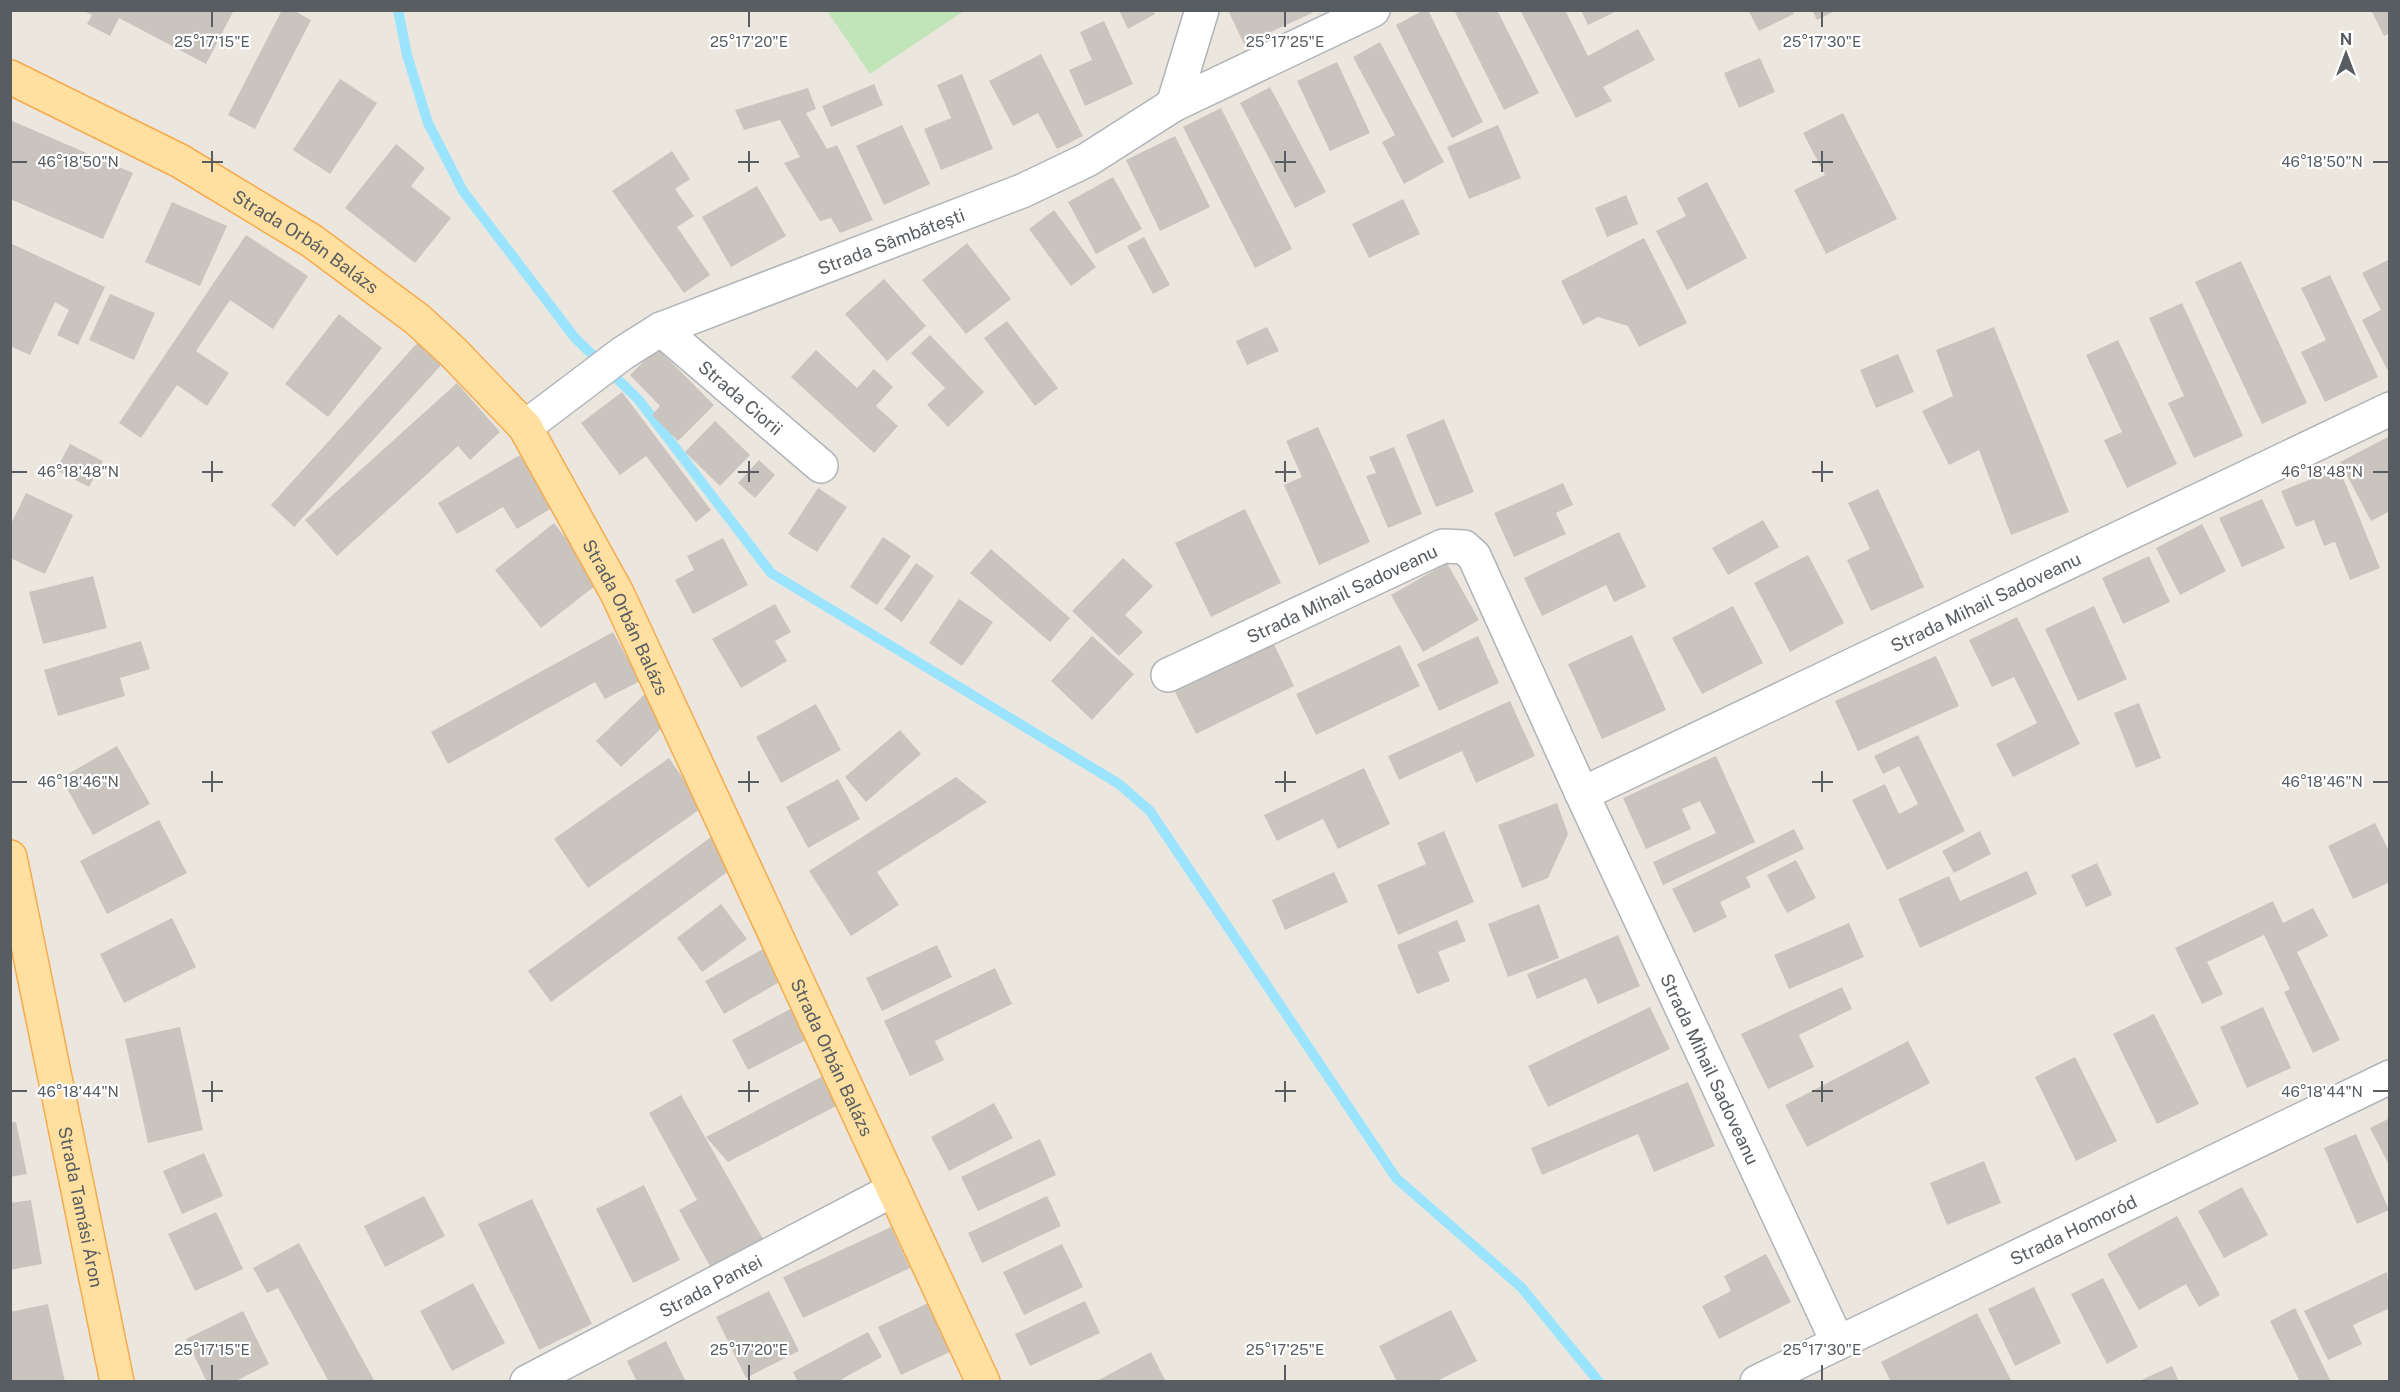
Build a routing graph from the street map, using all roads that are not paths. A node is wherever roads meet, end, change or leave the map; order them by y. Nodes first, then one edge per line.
1 (1202, 10) edge
2 (1373, 10) edge
3 (10, 76) edge
4 (1173, 105) junction
5 (662, 329) junction
6 (2390, 409) edge
7 (525, 427) junction
8 (821, 466) dead end
9 (1168, 675) dead end
10 (1582, 794) junction
11 (10, 857) edge
12 (2390, 1077) edge
13 (892, 1190) junction
14 (1838, 1344) junction
15 (117, 1382) edge
16 (527, 1382) edge
17 (983, 1382) edge
18 (1757, 1382) edge

1 - 4 street
2 - 4 street, Strada Sâmbătești
3 - 7 main road, Strada Orbán Balázs
4 - 5 street, Strada Sâmbătești
5 - 7 street, Strada Sâmbătești
5 - 8 street, Strada Ciorii
6 - 10 street, Strada Mihail Sadoveanu
7 - 13 main road, Strada Orbán Balázs
9 - 10 street, Strada Mihail Sadoveanu
10 - 14 street, Strada Mihail Sadoveanu
11 - 15 main road, Strada Tamási Áron
12 - 14 street, Strada Homoród
13 - 16 street, Strada Pantei
13 - 17 main road, Strada Orbán Balázs
14 - 18 street, Strada Homoród

